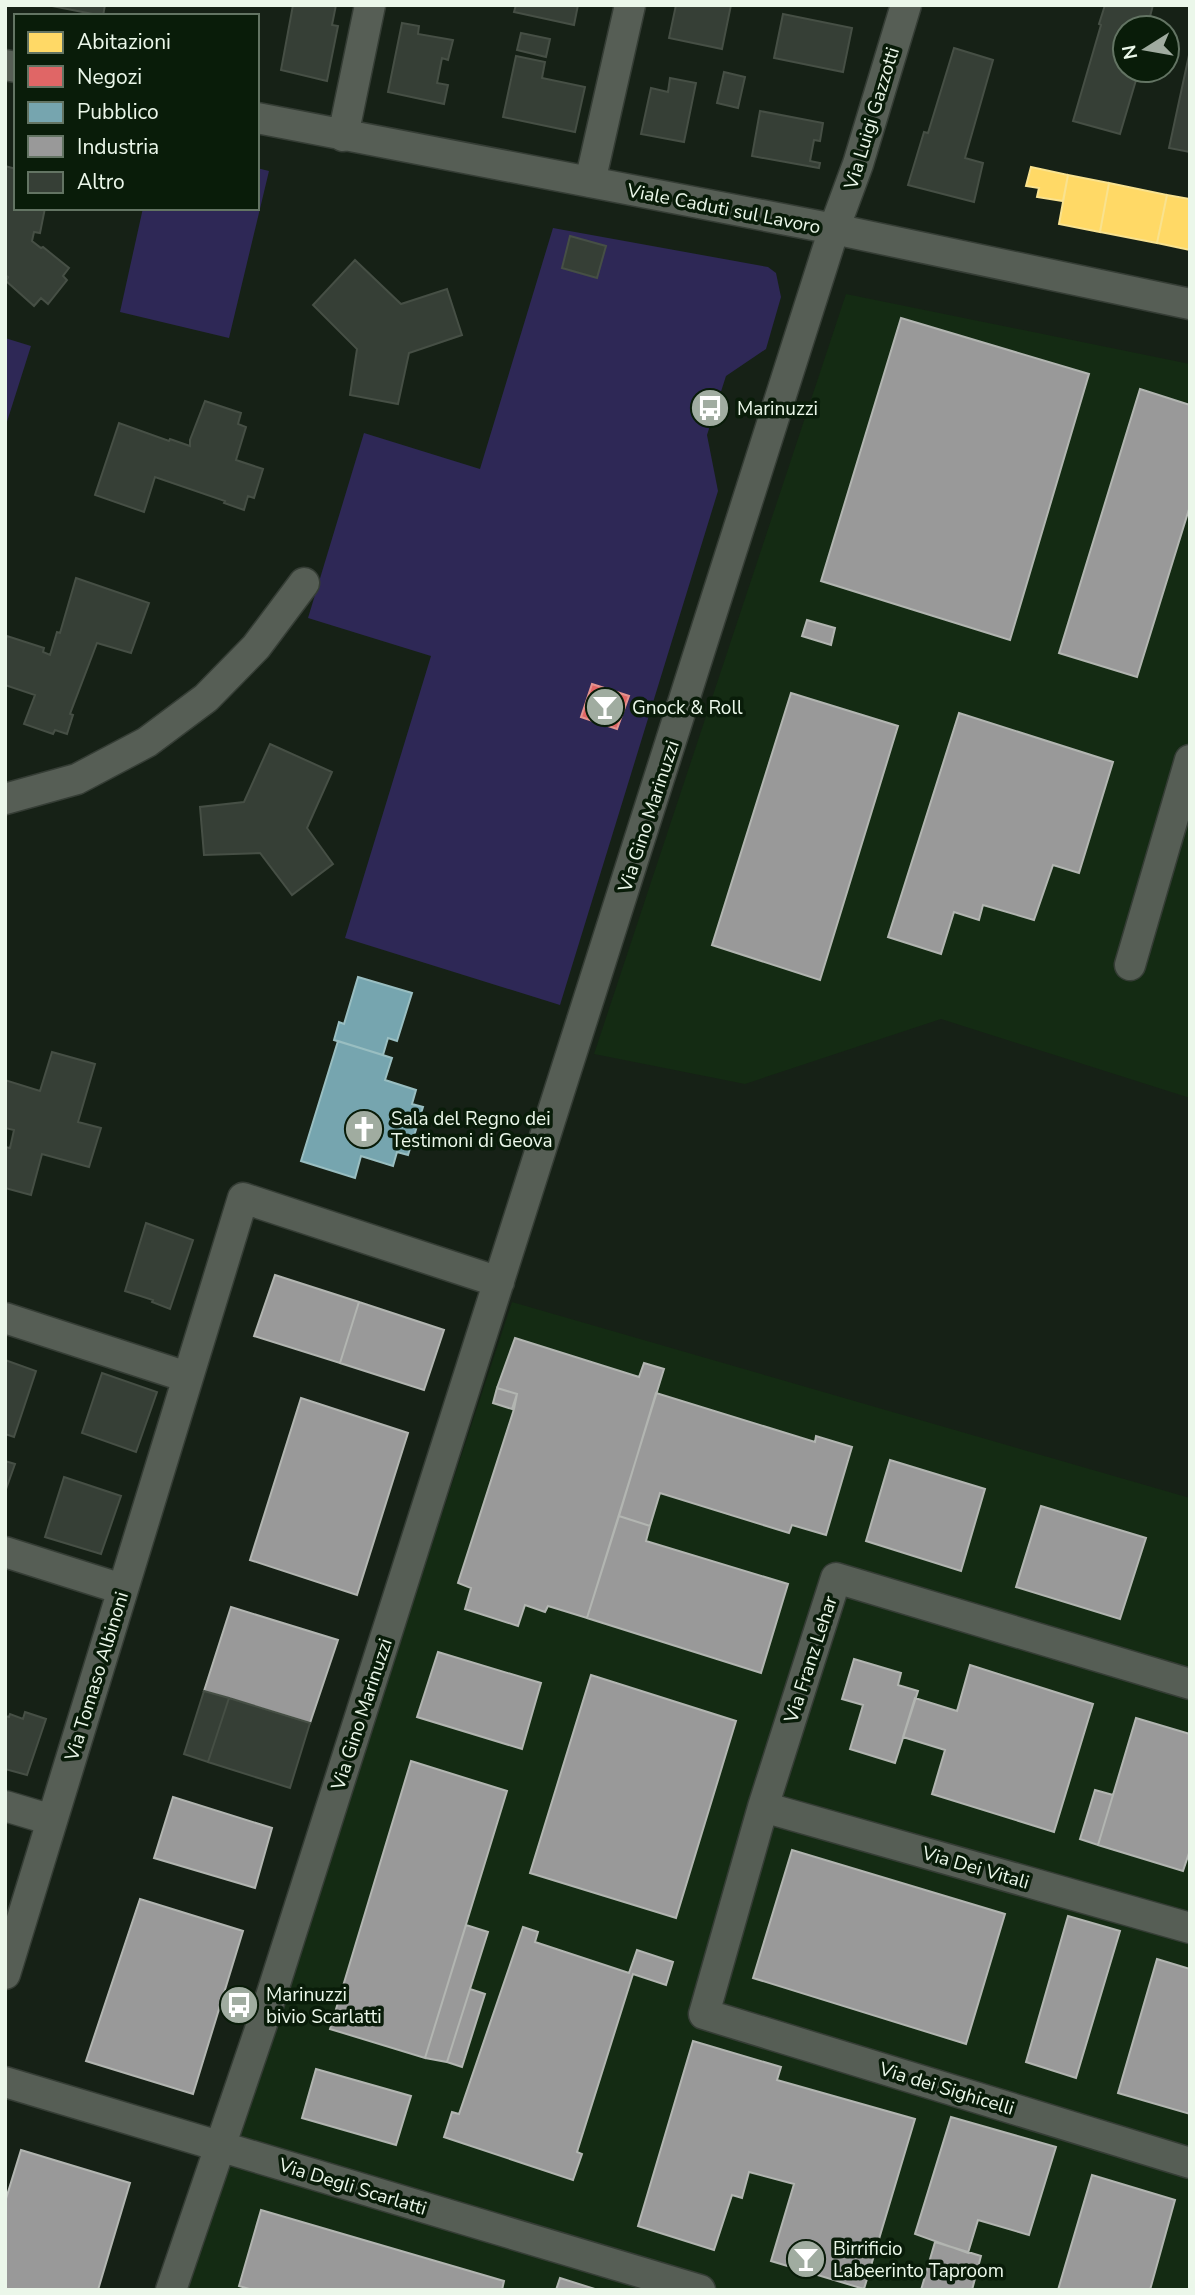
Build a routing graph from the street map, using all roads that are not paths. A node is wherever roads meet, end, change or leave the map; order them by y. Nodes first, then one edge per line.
1 (370, 5) edge
2 (630, 5) edge
3 (906, 5) edge
4 (259, 118) edge
5 (343, 136) junction
6 (590, 183) junction
7 (834, 229) junction
8 (1190, 304) edge
9 (304, 583) dead end
10 (1190, 760) edge
11 (5, 799) edge
12 (1130, 965) dead end
13 (499, 1282) junction
14 (5, 1318) edge
15 (187, 1377) junction
16 (5, 1552) edge
17 (122, 1589) junction
18 (1190, 1684) edge
19 (5, 1806) edge
20 (763, 1807) junction
21 (52, 1820) junction
22 (1190, 1928) edge
23 (5, 1974) edge
24 (704, 2014) joint
25 (5, 2082) edge
26 (220, 2146) junction
27 (1190, 2162) edge
28 (171, 2290) edge
29 (700, 2290) edge

1 - 5 street
2 - 6 street
3 - 7 street, Via Luigi Gazzotti
4 - 5 street, Viale Caduti sul Lavoro
5 - 6 street, Viale Caduti sul Lavoro
6 - 7 street, Viale Caduti sul Lavoro
7 - 8 street, Viale Caduti sul Lavoro
7 - 13 street, Via Gino Marinuzzi
9 - 11 street
10 - 12 street
13 - 15 street, Via Tomaso Albinoni
13 - 26 street, Via Gino Marinuzzi
14 - 15 street
15 - 17 street, Via Tomaso Albinoni
16 - 17 street
17 - 21 street, Via Tomaso Albinoni
18 - 20 street, Via Franz Lehar
19 - 21 street
20 - 22 street, Via Dei Vitali
20 - 24 street, Via Franz Lehar
21 - 23 street, Via Tomaso Albinoni
24 - 27 street, Via dei Sighicelli
25 - 26 street, Via Degli Scarlatti
26 - 28 street, Via Gino Marinuzzi
26 - 29 street, Via Degli Scarlatti

